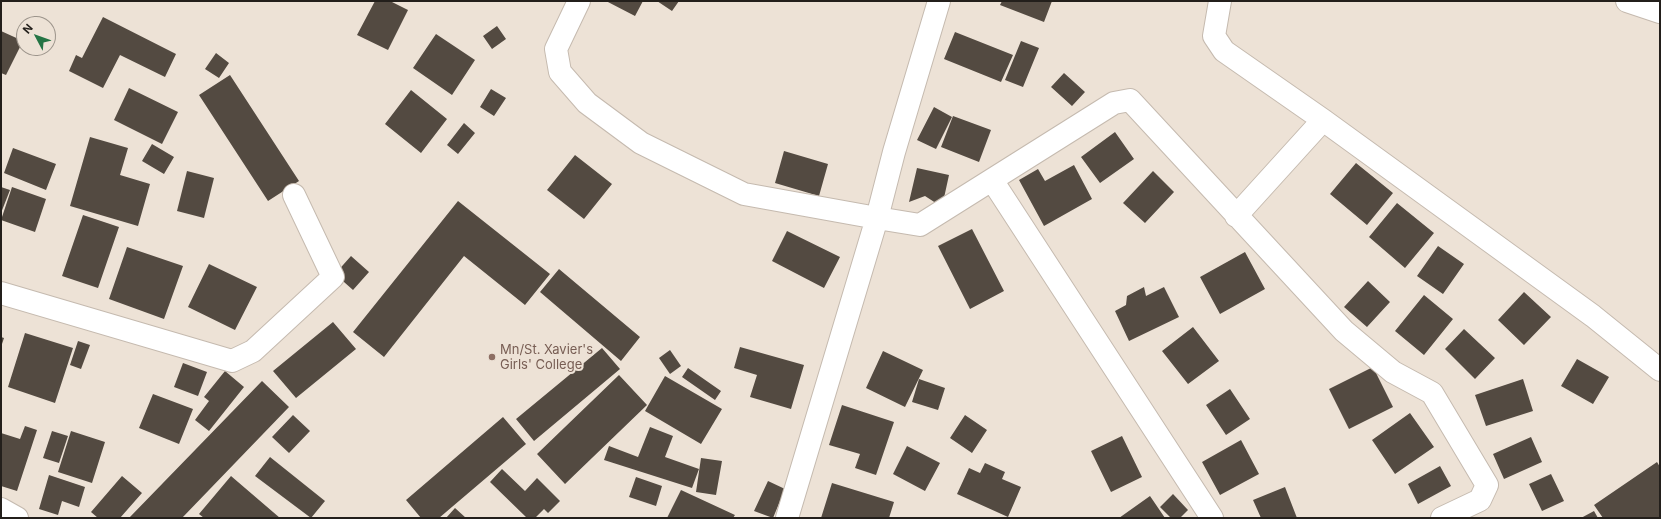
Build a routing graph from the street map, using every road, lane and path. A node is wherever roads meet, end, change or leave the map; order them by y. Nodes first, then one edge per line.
1 (579, 1) edge
2 (939, 1) edge
3 (1220, 1) edge
4 (1627, 1) edge
5 (1660, 12) edge
6 (1323, 120) junction
7 (992, 180) junction
8 (294, 195) dead end
9 (1236, 216) junction
10 (877, 218) junction
11 (1, 293) edge
12 (1660, 370) edge
13 (1, 510) edge
14 (17, 518) edge
15 (787, 518) edge
16 (1212, 518) edge
17 (1442, 518) edge

1 - 10 street
2 - 10 street
3 - 6 street
4 - 5 street
6 - 9 street
6 - 12 street
7 - 9 street
7 - 10 street
7 - 16 street
8 - 11 street
9 - 17 street
10 - 15 street
13 - 14 street

